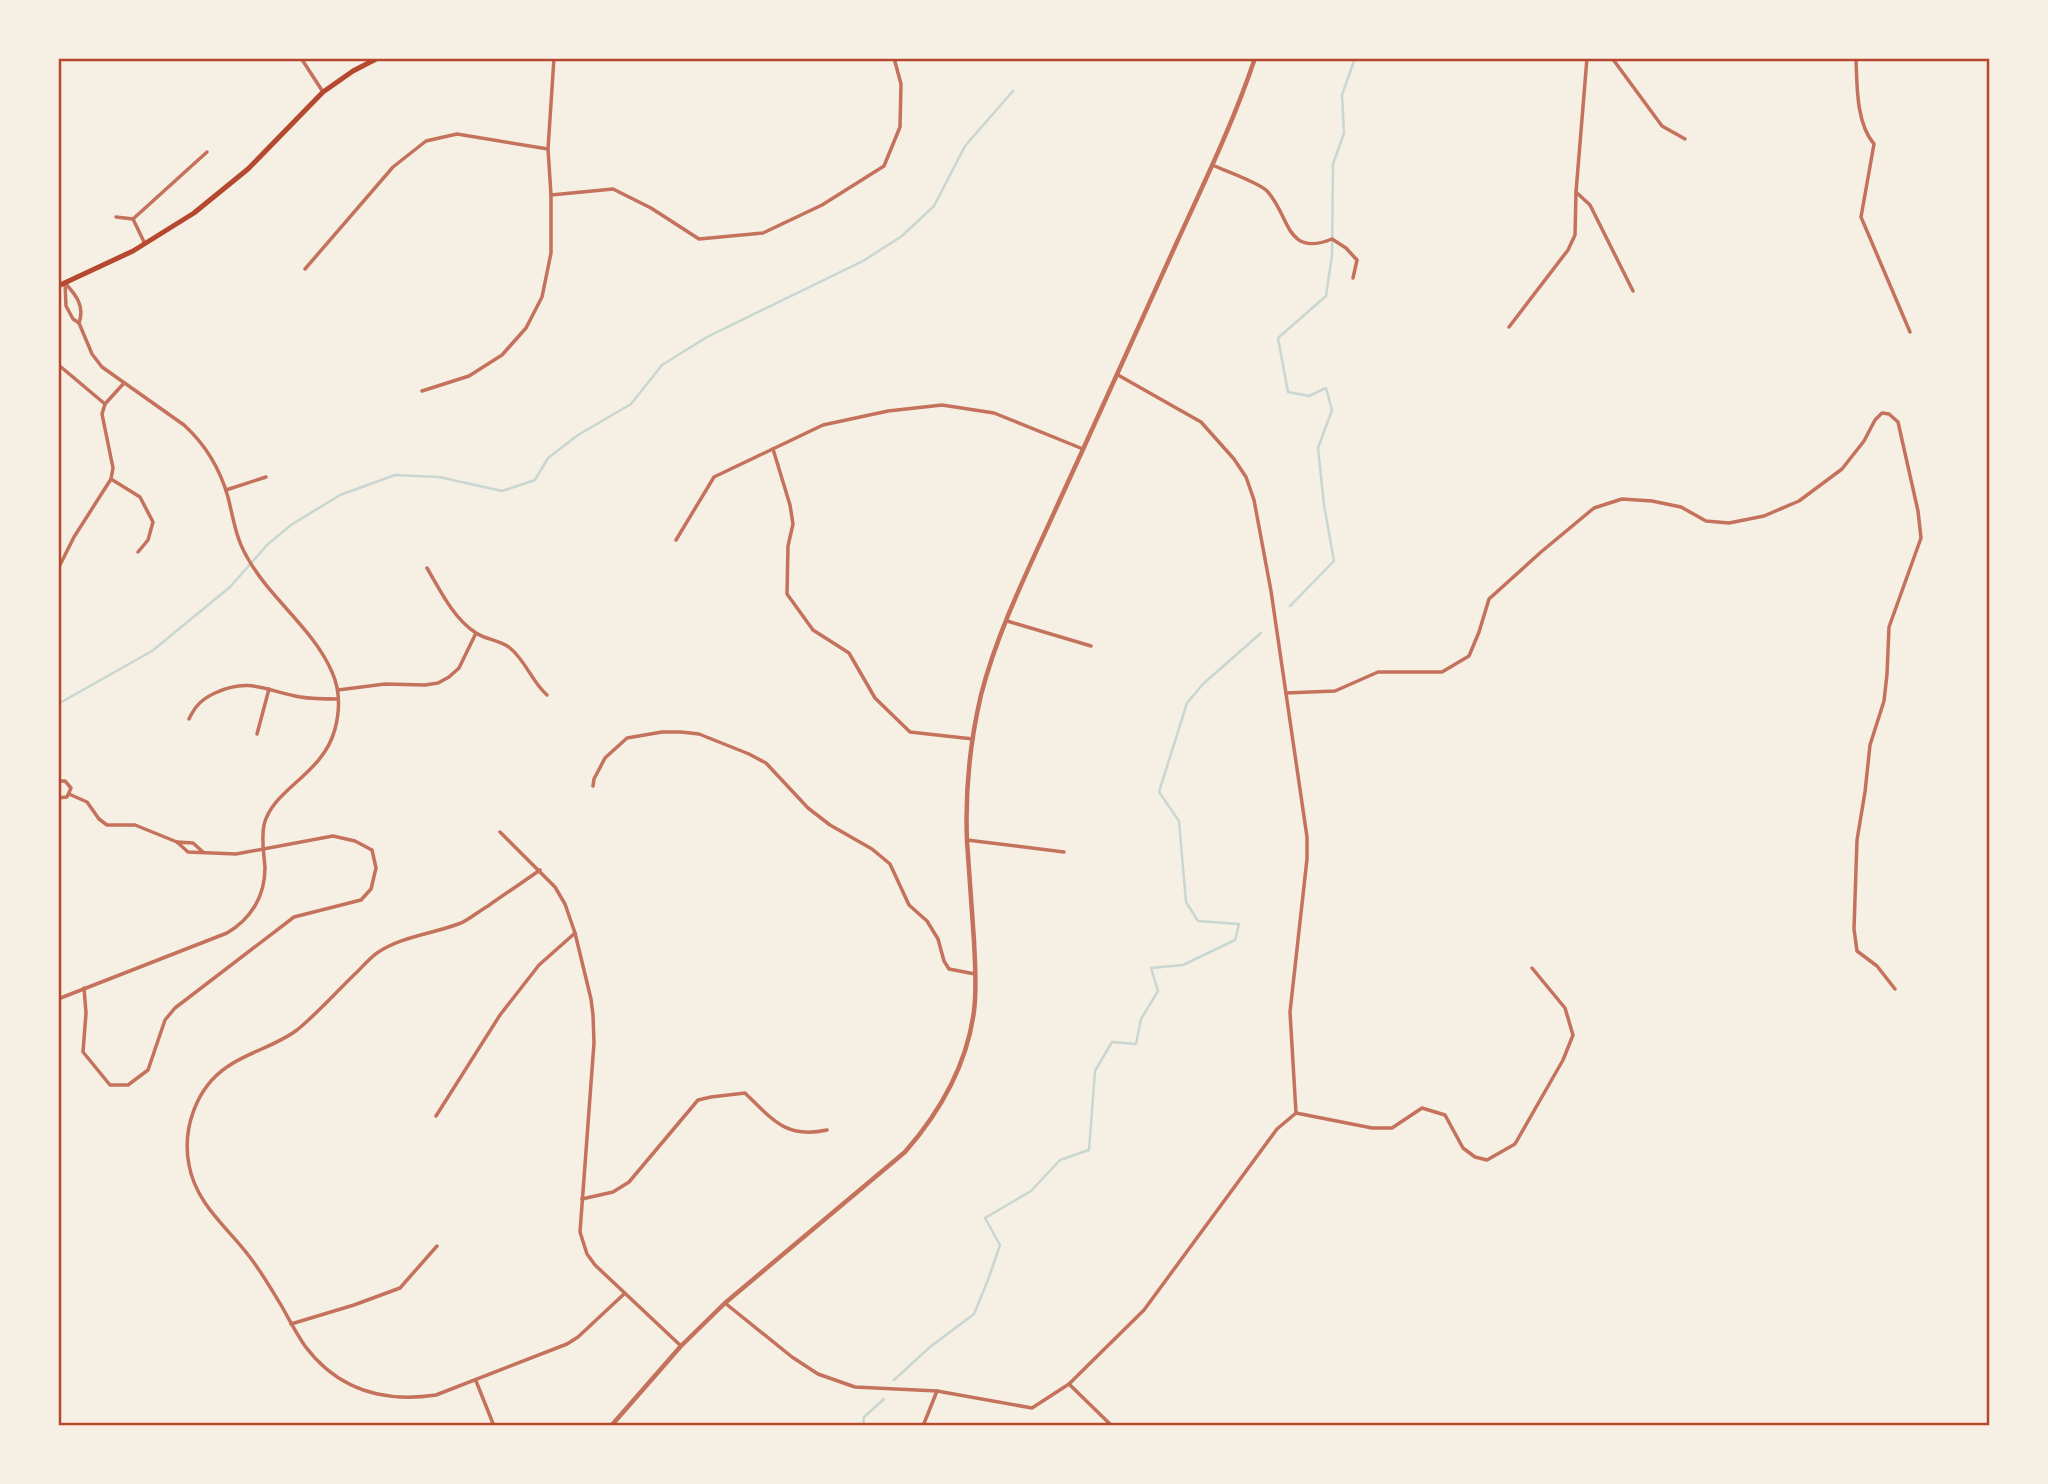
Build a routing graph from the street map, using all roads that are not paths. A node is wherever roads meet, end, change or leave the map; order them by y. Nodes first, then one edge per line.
1 (301, 58) edge
2 (378, 58) edge
3 (554, 58) edge
4 (894, 58) edge
5 (1255, 58) edge
6 (1587, 58) edge
7 (1612, 58) edge
8 (1856, 58) edge
9 (323, 92) junction
10 (1685, 139) dead end
11 (548, 149) junction
12 (206, 152) dead end
13 (1212, 165) junction
14 (1576, 192) junction
15 (551, 195) junction
16 (116, 217) dead end
17 (133, 219) junction
18 (145, 244) junction
19 (305, 269) dead end
20 (1353, 278) dead end
21 (65, 283) junction
22 (58, 286) edge
23 (1633, 291) dead end
24 (79, 323) junction
25 (1509, 327) dead end
26 (1910, 332) dead end
27 (58, 367) edge
28 (1118, 375) junction
29 (124, 383) junction
30 (422, 391) dead end
31 (105, 404) junction
32 (772, 449) junction
33 (1083, 449) junction
34 (266, 477) dead end
35 (111, 479) junction
36 (226, 490) junction
37 (676, 540) dead end
38 (138, 552) dead end
39 (427, 568) dead end
40 (58, 569) edge
41 (1007, 621) junction
42 (476, 633) junction
43 (1091, 646) dead end
44 (269, 689) junction
45 (338, 690) junction
46 (1286, 693) junction
47 (547, 695) dead end
48 (338, 699) junction
49 (189, 719) dead end
50 (257, 734) dead end
51 (973, 739) junction
52 (58, 781) edge
53 (593, 786) dead end
54 (69, 794) junction
55 (58, 798) edge
56 (500, 832) dead end
57 (967, 840) junction
58 (177, 842) junction
59 (263, 850) junction
60 (203, 852) junction
61 (1064, 852) dead end
62 (540, 870) junction
63 (575, 933) junction
64 (1532, 968) dead end
65 (975, 974) junction
66 (84, 988) junction
67 (1895, 989) dead end
68 (58, 999) edge
69 (1296, 1113) junction
70 (436, 1116) dead end
71 (827, 1130) dead end
72 (582, 1199) junction
73 (437, 1246) dead end
74 (624, 1294) junction
75 (725, 1303) junction
76 (291, 1324) junction
77 (681, 1346) junction
78 (476, 1381) junction
79 (1069, 1384) junction
80 (937, 1391) junction
81 (494, 1426) edge
82 (611, 1426) edge
83 (923, 1426) edge
84 (1112, 1426) edge

1 - 9 street
2 - 9 main road
3 - 11 street
4 - 15 street
5 - 13 street
6 - 14 street
7 - 10 street
8 - 26 street
9 - 18 main road
11 - 15 street
11 - 19 street
12 - 17 street
13 - 20 street
13 - 28 street
14 - 23 street
14 - 25 street
15 - 30 street
16 - 17 street
17 - 18 street
18 - 21 main road
21 - 22 main road
21 - 24 street
21 - 24 street
24 - 29 street
27 - 31 street
28 - 33 street
28 - 46 street
29 - 31 street
29 - 36 street
31 - 35 street
32 - 33 street
32 - 37 street
32 - 51 street
33 - 41 street
34 - 36 street
35 - 38 street
35 - 40 street
36 - 45 street
39 - 42 street
41 - 43 street
41 - 51 street
42 - 45 street
42 - 47 street
44 - 48 street
44 - 49 street
44 - 50 street
45 - 48 street
46 - 67 street
46 - 69 street
48 - 59 street
51 - 57 street
52 - 54 street
53 - 65 street
54 - 55 street
54 - 58 street
56 - 62 street
57 - 61 street
57 - 65 street
58 - 60 street
58 - 60 street
59 - 60 street
59 - 66 street
59 - 66 street
62 - 63 street
62 - 76 street
63 - 70 street
63 - 72 street
64 - 69 street
65 - 75 street
66 - 68 street
69 - 79 street
71 - 72 street
72 - 74 street
73 - 76 street
74 - 77 street
74 - 78 street
75 - 77 street
75 - 80 street
76 - 78 street
77 - 82 street
78 - 81 street
79 - 80 street
79 - 84 street
80 - 83 street

